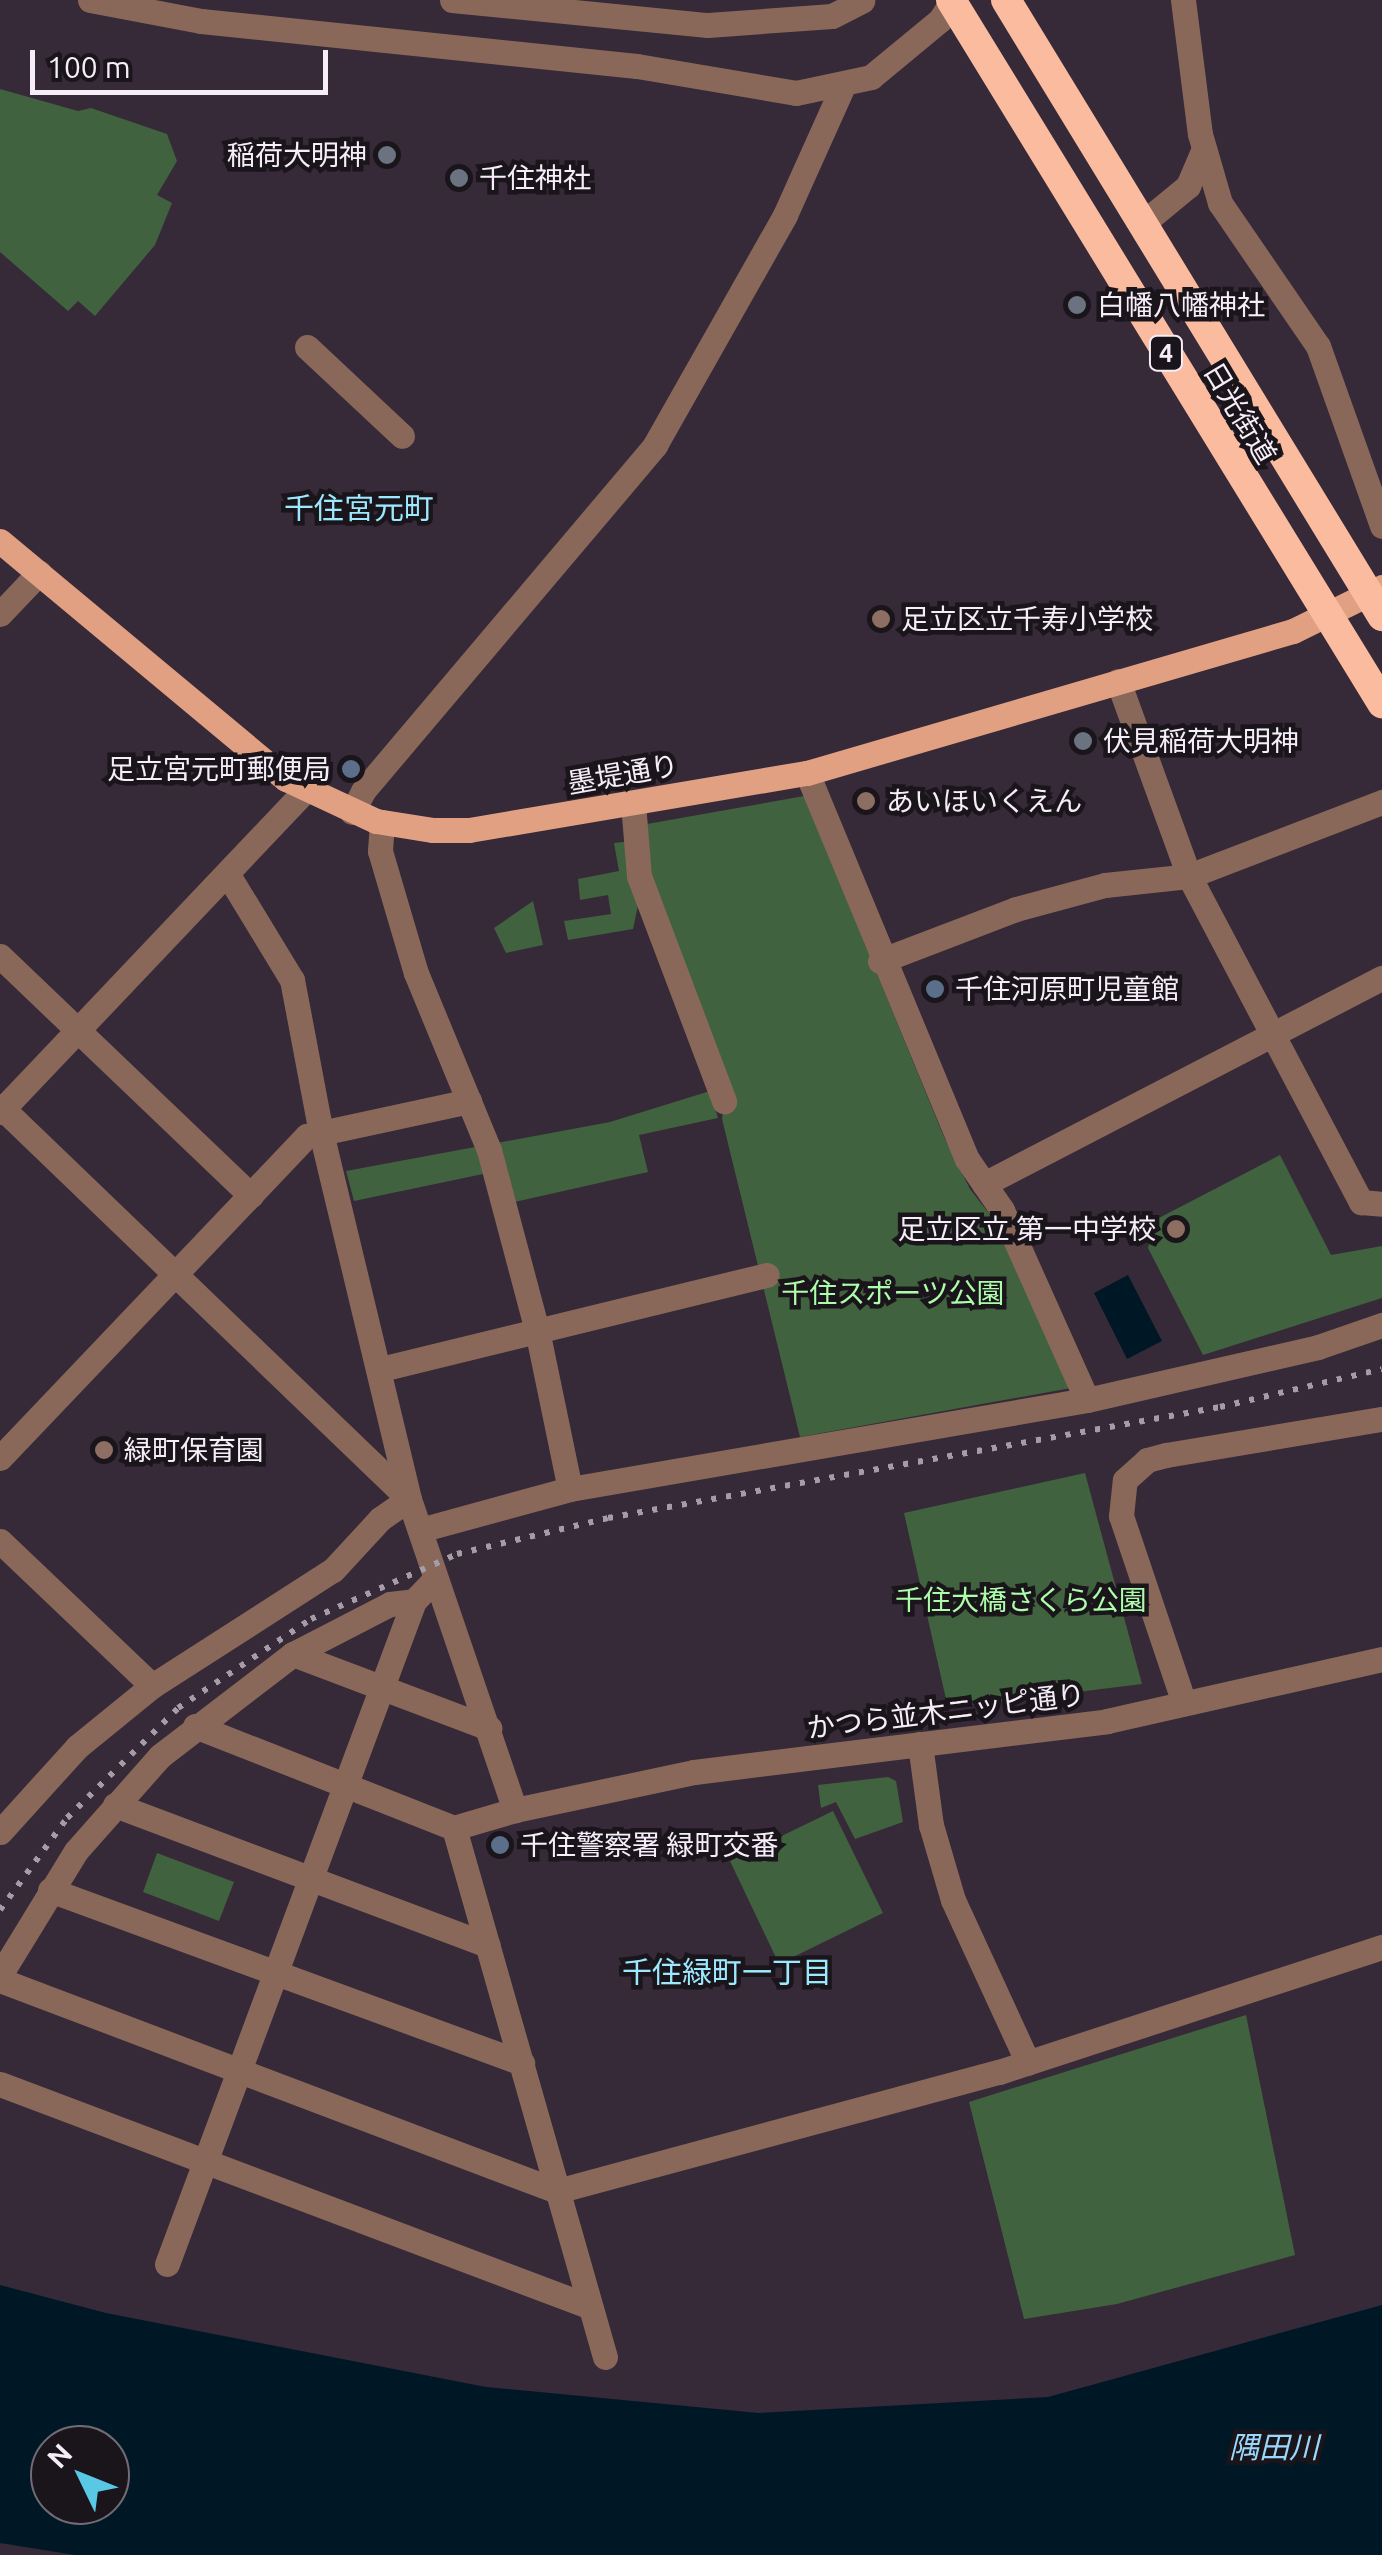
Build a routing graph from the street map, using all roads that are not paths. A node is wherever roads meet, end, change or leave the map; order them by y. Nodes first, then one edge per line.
1 (90, 0) edge
2 (452, 0) edge
3 (1006, 0) edge
4 (1184, 0) edge
5 (862, 1) edge
6 (952, 1) edge
7 (842, 88) junction
8 (1204, 150) junction
9 (1188, 186) junction
10 (1220, 203) junction
11 (1142, 224) junction
12 (306, 347) dead end
13 (402, 436) dead end
14 (1382, 526) edge
15 (0, 541) edge
16 (38, 574) junction
17 (1378, 604) edge
18 (0, 614) edge
19 (1330, 618) junction
20 (1118, 681) junction
21 (1382, 702) edge
22 (807, 773) junction
23 (306, 791) junction
24 (1382, 802) edge
25 (633, 803) junction
26 (352, 812) junction
27 (382, 822) junction
28 (228, 874) junction
29 (1188, 876) junction
30 (0, 956) edge
31 (880, 961) junction
32 (1382, 978) edge
33 (78, 1030) junction
34 (1273, 1035) junction
35 (469, 1101) junction
36 (724, 1101) dead end
37 (1, 1109) edge
38 (321, 1133) junction
39 (984, 1184) junction
40 (251, 1196) junction
41 (1382, 1204) edge
42 (176, 1274) junction
43 (766, 1276) dead end
44 (1382, 1324) edge
45 (537, 1330) junction
46 (381, 1369) junction
47 (1088, 1400) junction
48 (1382, 1420) edge
49 (0, 1458) edge
50 (570, 1488) junction
51 (410, 1499) junction
52 (420, 1530) junction
53 (0, 1541) edge
54 (432, 1581) junction
55 (414, 1601) junction
56 (293, 1654) junction
57 (1382, 1659) edge
58 (152, 1686) junction
59 (382, 1688) junction
60 (1184, 1703) junction
61 (195, 1726) junction
62 (489, 1728) junction
63 (920, 1744) junction
64 (346, 1782) junction
65 (115, 1805) junction
66 (515, 1810) junction
67 (4, 1818) edge
68 (454, 1828) junction
69 (312, 1878) junction
70 (50, 1890) junction
71 (488, 1945) junction
72 (1382, 1947) edge
73 (278, 1973) junction
74 (0, 1978) edge
75 (522, 2063) junction
76 (1028, 2063) junction
77 (241, 2070) junction
78 (0, 2084) edge
79 (206, 2162) junction
80 (557, 2190) junction
81 (167, 2264) dead end
82 (588, 2306) junction
83 (605, 2357) dead end

1 - 7 street
2 - 5 street
3 - 11 highway, 日光街道 / 4
4 - 8 street
6 - 7 street
6 - 19 highway, 日光街道 / 4
7 - 26 street
8 - 9 street
8 - 10 street
9 - 10 street
9 - 11 street
10 - 14 street
11 - 17 highway, 日光街道 / 4
12 - 13 street
15 - 16 main road, 墨堤通り
16 - 18 street
16 - 23 main road, 墨堤通り
17 - 19 main road, 墨堤通り
19 - 20 main road, 墨堤通り
19 - 21 highway, 日光街道 / 4
20 - 22 main road, 墨堤通り
20 - 29 street
22 - 25 main road, 墨堤通り
22 - 31 street
23 - 26 main road, 墨堤通り
23 - 28 street
24 - 29 street
25 - 27 main road, 墨堤通り
25 - 36 street
26 - 27 main road, 墨堤通り
27 - 35 street
28 - 33 street
28 - 38 street
29 - 31 street
29 - 34 street
30 - 33 street
31 - 39 street
32 - 34 street
33 - 37 street
33 - 40 street
34 - 39 street
34 - 41 street
35 - 38 street
35 - 45 street
37 - 42 street
38 - 40 street
38 - 46 street
39 - 47 street
40 - 42 street
42 - 49 street
42 - 51 street
43 - 45 street
44 - 47 street
45 - 46 street
45 - 50 street
46 - 51 street
47 - 50 street
48 - 60 street
50 - 52 street
51 - 52 street
51 - 58 street
52 - 54 street
53 - 58 street
54 - 55 street
54 - 62 street
55 - 56 street
55 - 59 street
56 - 59 street
56 - 61 street
57 - 60 street, かつら並木ニッピ通り
58 - 67 street
59 - 62 street
59 - 64 street
60 - 63 street, かつら並木ニッピ通り
61 - 64 street
61 - 65 street
62 - 66 street
63 - 66 street, かつら並木ニッピ通り
63 - 76 street
64 - 68 street
64 - 69 street
65 - 69 street
65 - 70 street
66 - 68 street, かつら並木ニッピ通り
68 - 71 street
69 - 71 street
69 - 73 street
70 - 73 street
70 - 74 street
71 - 75 street
72 - 76 street
73 - 75 street
73 - 77 street
74 - 77 street
75 - 80 street
76 - 80 street
77 - 79 street
77 - 80 street
78 - 79 street
79 - 81 street
79 - 82 street
80 - 82 street
82 - 83 street

